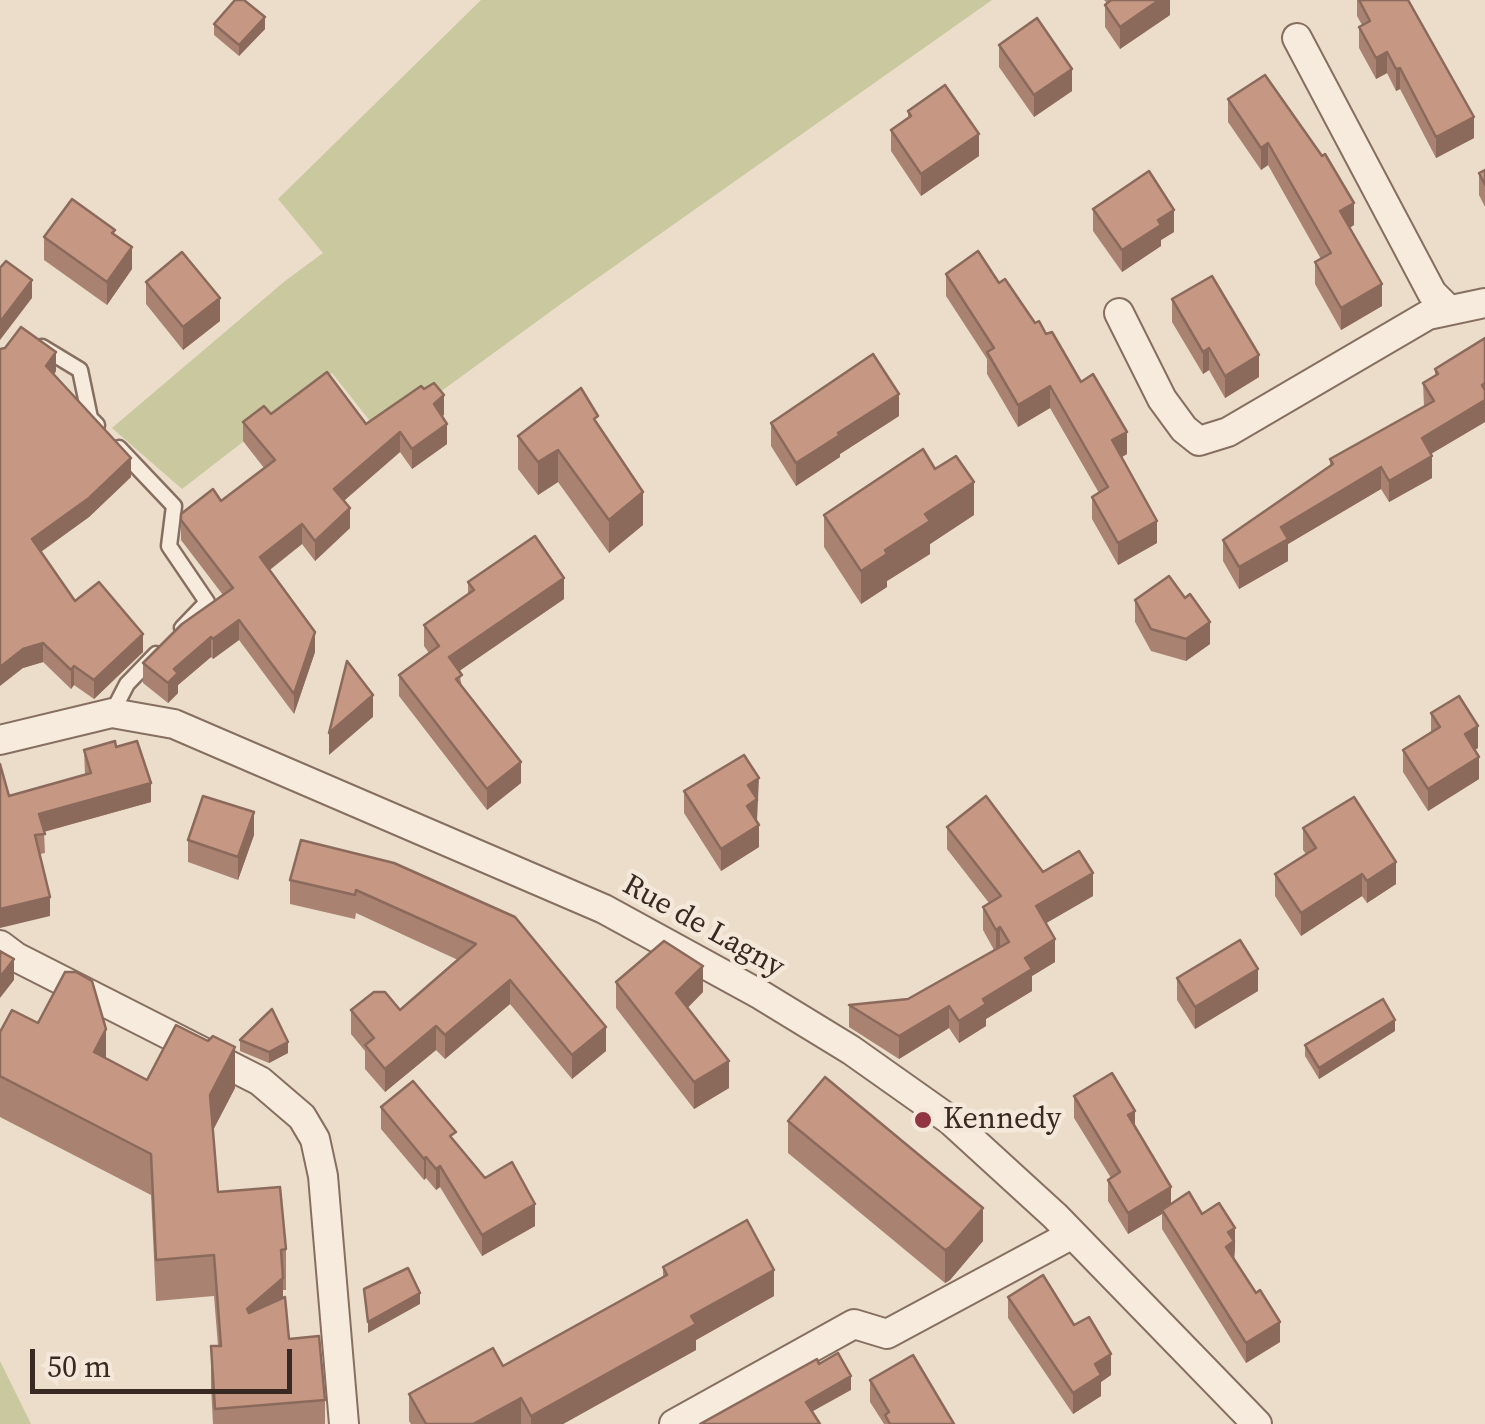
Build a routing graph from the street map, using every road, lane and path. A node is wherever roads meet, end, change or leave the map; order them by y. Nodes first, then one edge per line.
1 (1297, 38) dead end
2 (1485, 303) edge
3 (1448, 310) junction
4 (1119, 313) dead end
5 (34, 342) edge
6 (112, 712) junction
7 (0, 740) edge
8 (0, 945) edge
9 (1071, 1235) junction
10 (344, 1424) edge
11 (674, 1424) edge
12 (1257, 1424) edge

1 - 3 street
2 - 3 street
3 - 4 street
5 - 6 lane
6 - 7 street, Rue de Lagny
6 - 9 street, Rue de Lagny
8 - 10 street
9 - 11 street
9 - 12 street, Rue de Lagny

